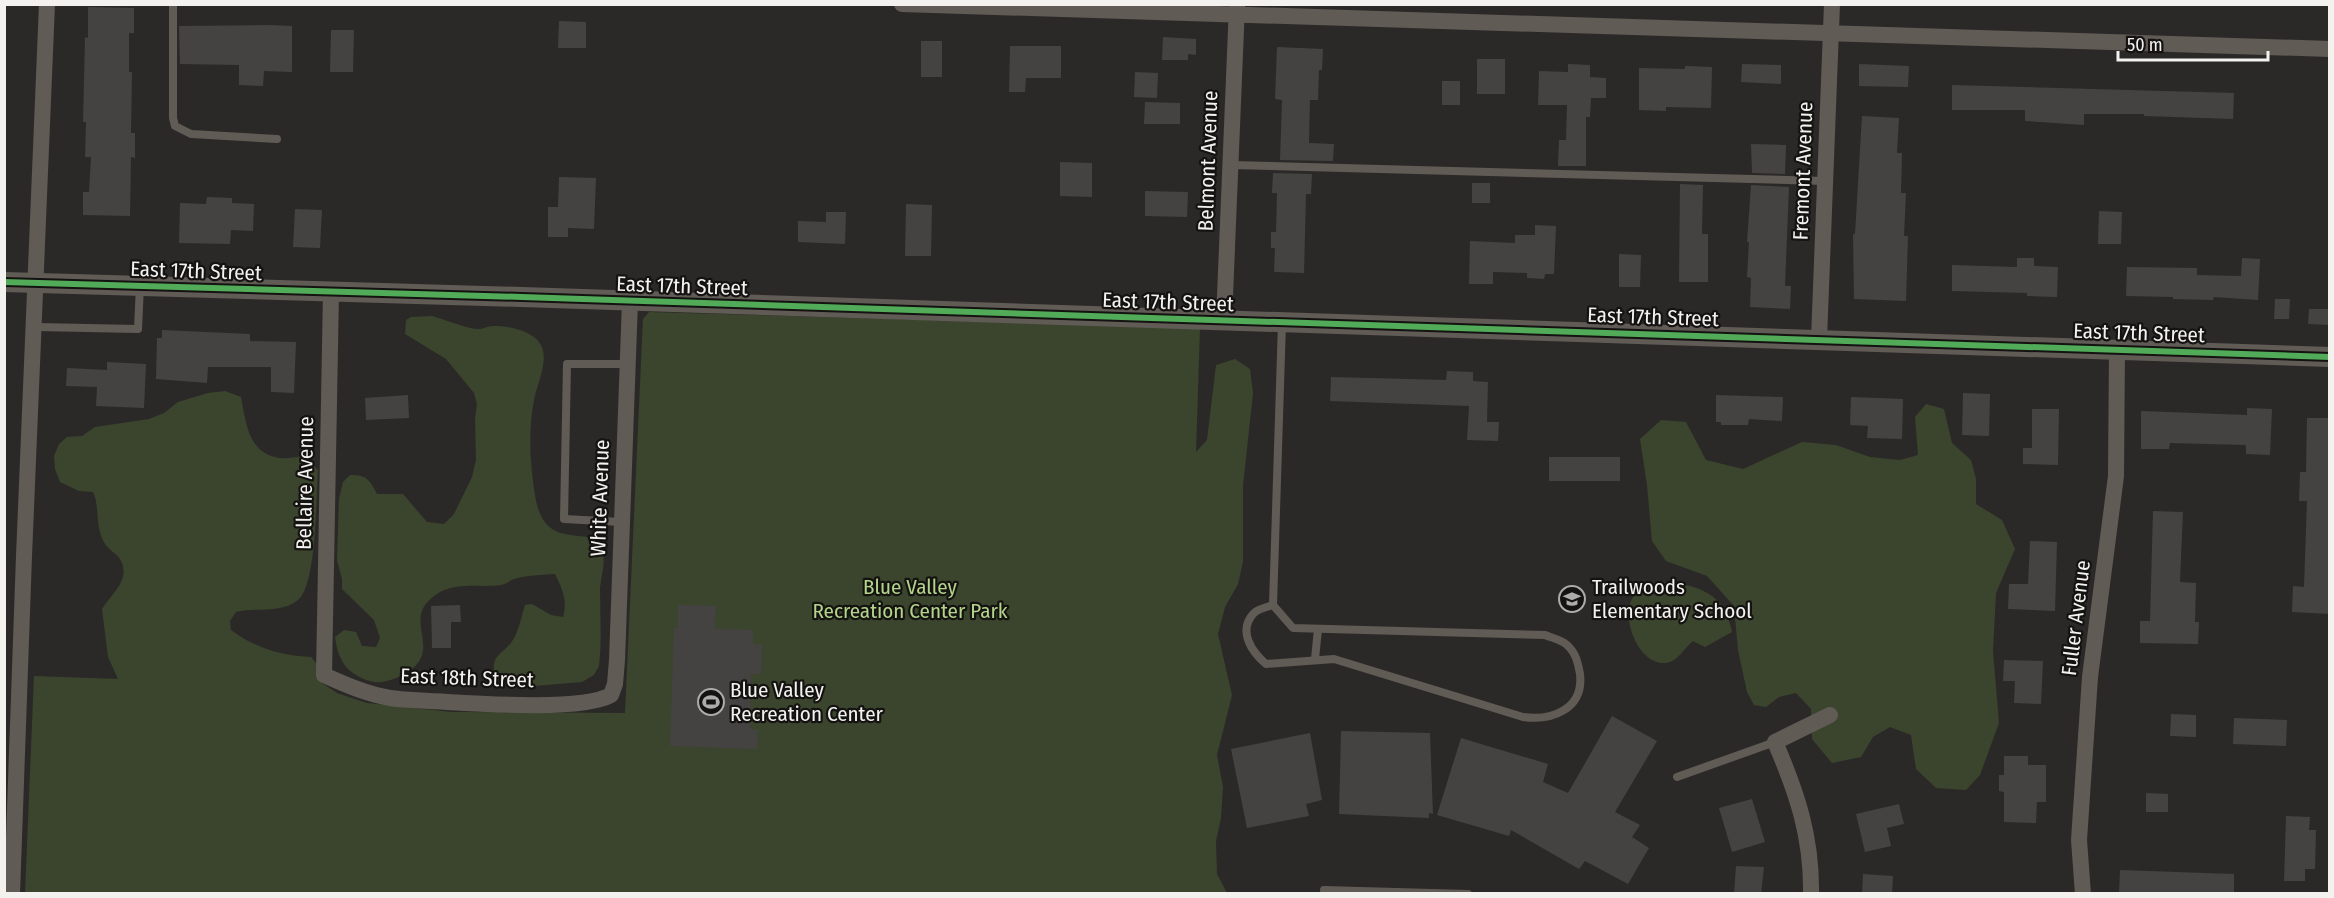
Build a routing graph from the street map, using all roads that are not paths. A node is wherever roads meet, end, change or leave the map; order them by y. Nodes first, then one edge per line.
1 (48, 4) edge
2 (173, 4) edge
3 (902, 4) edge
4 (1832, 4) edge
5 (1237, 10) edge
6 (1831, 33) junction
7 (2330, 49) edge
8 (277, 139) dead end
9 (1231, 165) junction
10 (1826, 181) junction
11 (4, 282) edge
12 (37, 283) junction
13 (140, 286) junction
14 (331, 292) junction
15 (630, 301) junction
16 (1224, 320) junction
17 (1282, 322) junction
18 (35, 327) junction
19 (1820, 339) junction
20 (2116, 349) junction
21 (2330, 357) edge
22 (628, 364) junction
23 (621, 522) junction
24 (1272, 605) junction
25 (1318, 628) junction
26 (1315, 659) junction
27 (324, 675) joint
28 (611, 695) joint
29 (1830, 715) dead end
30 (1775, 742) junction
31 (1677, 777) dead end
32 (1324, 890) dead end
33 (12, 894) edge
34 (1468, 894) edge
35 (1811, 894) edge
36 (2083, 894) edge

1 - 12 street
2 - 8 lane
3 - 5 street
4 - 6 street, Fremont Avenue
5 - 6 street
5 - 9 street, Belmont Avenue
6 - 7 street
6 - 10 street, Fremont Avenue
9 - 10 lane
9 - 16 street, Belmont Avenue
10 - 19 street, Fremont Avenue
11 - 12 street, East 17th Street
12 - 13 street, East 17th Street
12 - 18 street
13 - 14 street, East 17th Street
13 - 18 lane
14 - 15 street, East 17th Street
14 - 27 street, Bellaire Avenue
15 - 16 street, East 17th Street
15 - 22 street, White Avenue
16 - 17 street, East 17th Street
17 - 19 street, East 17th Street
17 - 24 lane
18 - 33 street
19 - 20 street, East 17th Street
20 - 21 street, East 17th Street
20 - 36 street, Fuller Avenue
22 - 23 street, White Avenue
22 - 23 lane
23 - 28 street, White Avenue
24 - 25 lane
24 - 26 lane
25 - 26 lane
25 - 26 lane
27 - 28 street, East 18th Street
29 - 30 street
30 - 31 lane
30 - 35 street
32 - 34 lane

